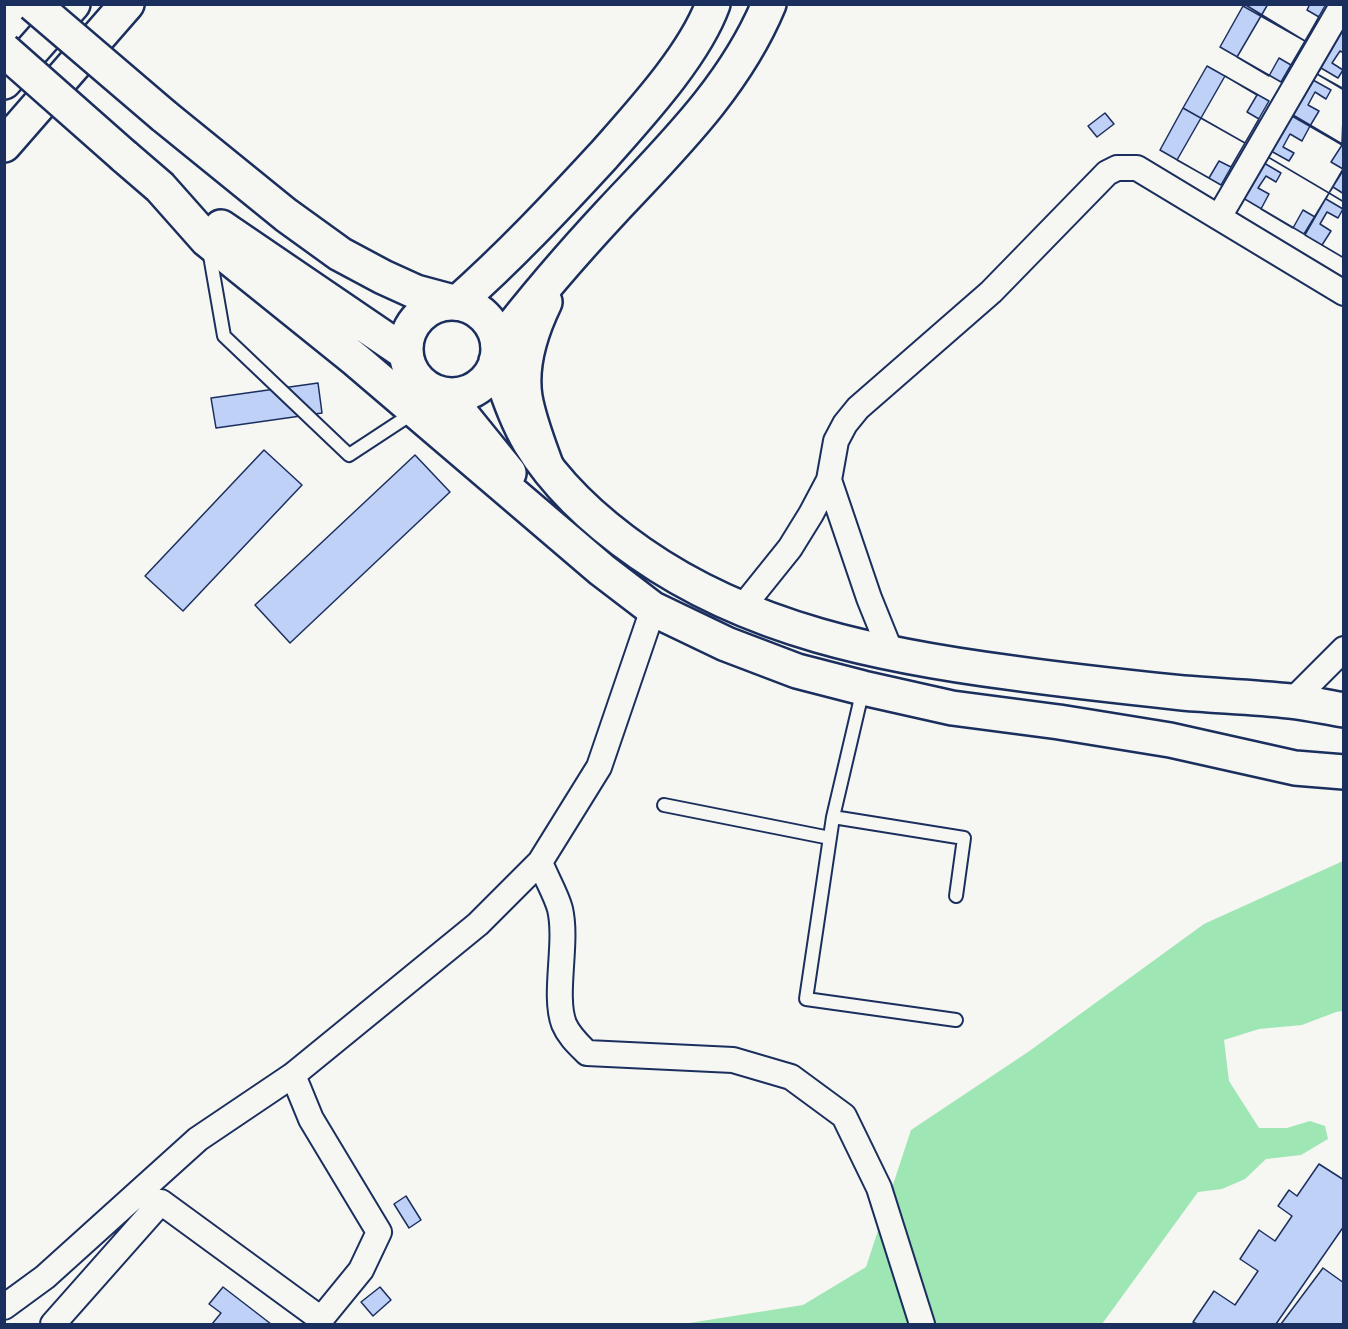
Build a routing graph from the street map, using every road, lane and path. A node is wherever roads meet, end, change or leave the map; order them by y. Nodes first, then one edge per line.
1 (33, 4) edge
2 (73, 4) edge
3 (127, 4) edge
4 (713, 4) edge
5 (769, 4) edge
6 (1343, 4) edge
7 (4, 50) edge
8 (4, 82) edge
9 (4, 145) edge
10 (160, 187) junction
11 (1219, 217) junction
12 (207, 240) junction
13 (582, 243) junction
14 (1344, 293) edge
15 (457, 303) junction
16 (406, 353) junction
17 (497, 353) junction
18 (424, 401) junction
19 (546, 465) junction
20 (829, 480) junction
21 (652, 609) junction
22 (741, 609) junction
23 (1344, 649) edge
24 (892, 655) junction
25 (863, 688) junction
26 (1292, 701) junction
27 (1344, 710) edge
28 (1295, 768) junction
29 (1344, 772) edge
30 (1344, 789) edge
31 (664, 805) dead end
32 (833, 817) junction
33 (830, 838) junction
34 (540, 862) junction
35 (956, 896) dead end
36 (956, 1020) dead end
37 (293, 1075) junction
38 (4, 1307) edge
39 (322, 1323) edge
40 (53, 1324) edge
41 (922, 1324) edge

1 - 15 highway, bridge
2 - 8 highway
3 - 9 highway
4 - 15 highway
5 - 13 highway
6 - 11 street
7 - 10 highway, bridge
10 - 12 highway
10 - 16 highway
11 - 14 street
11 - 20 street
12 - 18 highway
12 - 18 lane
13 - 17 highway
13 - 19 highway
15 - 16 highway
15 - 17 highway
16 - 18 highway
17 - 18 highway
17 - 19 highway
18 - 21 highway
19 - 22 highway
20 - 22 street
20 - 24 street
21 - 25 highway
21 - 34 street
22 - 24 highway
23 - 26 street
24 - 26 highway
25 - 28 highway
25 - 32 lane
26 - 27 highway
28 - 29 highway
28 - 30 highway
31 - 33 lane
32 - 33 lane
32 - 35 lane
33 - 36 lane
34 - 37 street
34 - 41 street
37 - 38 street
37 - 39 street
39 - 40 street

